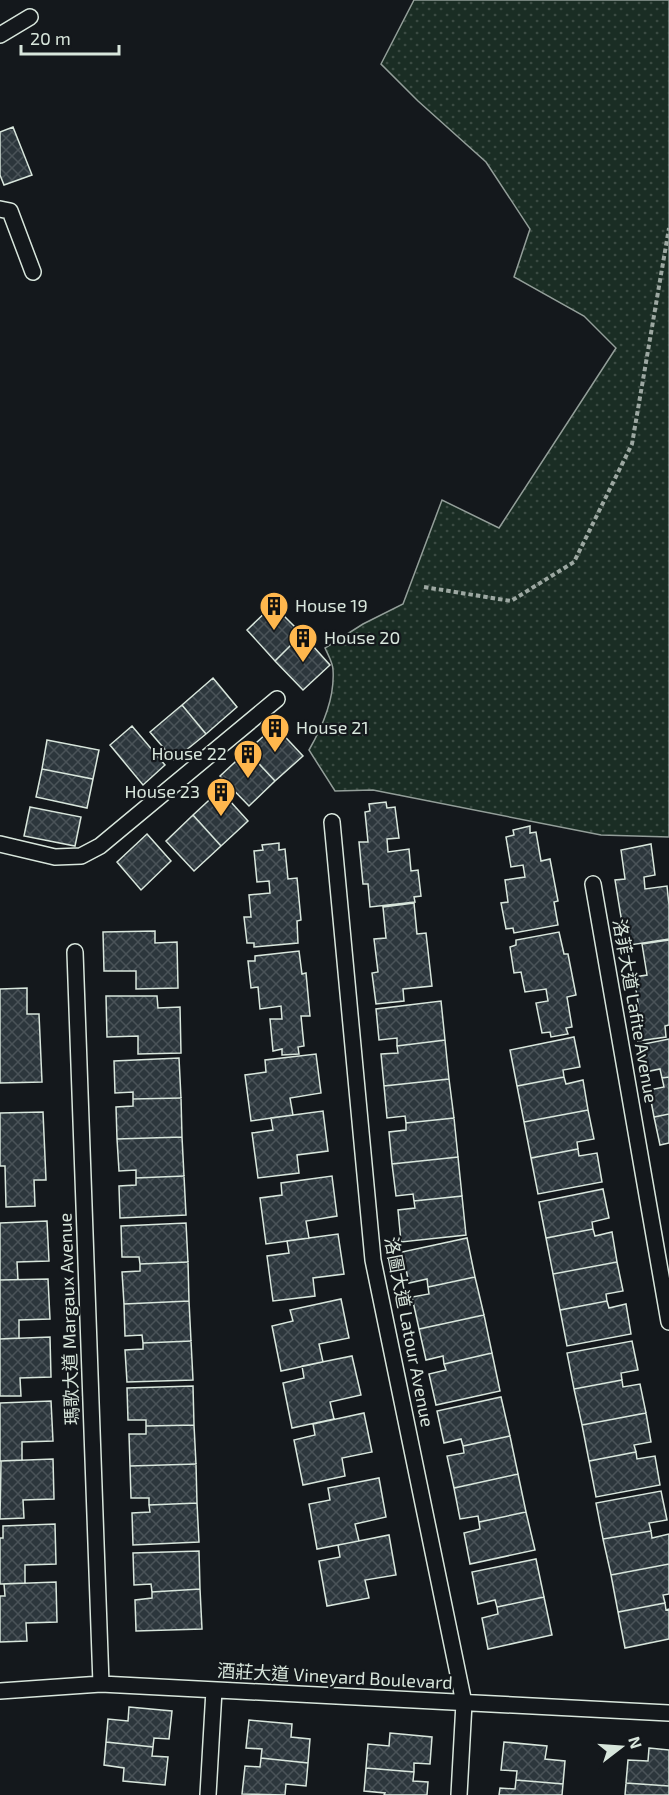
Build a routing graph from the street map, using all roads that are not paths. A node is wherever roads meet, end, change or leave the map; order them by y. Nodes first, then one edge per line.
1 (30, 17) dead end
2 (0, 35) edge
3 (0, 209) edge
4 (33, 272) dead end
5 (277, 699) dead end
6 (332, 822) dead end
7 (0, 844) edge
8 (593, 884) dead end
9 (75, 952) dead end
10 (669, 1322) edge
11 (101, 1684) junction
12 (214, 1690) junction
13 (0, 1692) edge
14 (464, 1703) junction
15 (669, 1713) edge
16 (208, 1795) edge
17 (459, 1795) edge

1 - 2 lane
3 - 4 lane
5 - 7 lane
6 - 14 lane, 洛圖大道 Latour Avenue
8 - 10 lane, 洛菲大道 Lafite Avenue
9 - 11 lane, 瑪歌大道 Margaux Avenue
11 - 12 lane, 酒莊大道 Vineyard Boulevard
11 - 13 lane, 酒莊大道 Vineyard Boulevard
12 - 14 lane, 酒莊大道 Vineyard Boulevard
12 - 16 lane
14 - 15 lane, 酒莊大道 Vineyard Boulevard
14 - 17 lane, 洛圖大道 Latour Avenue

